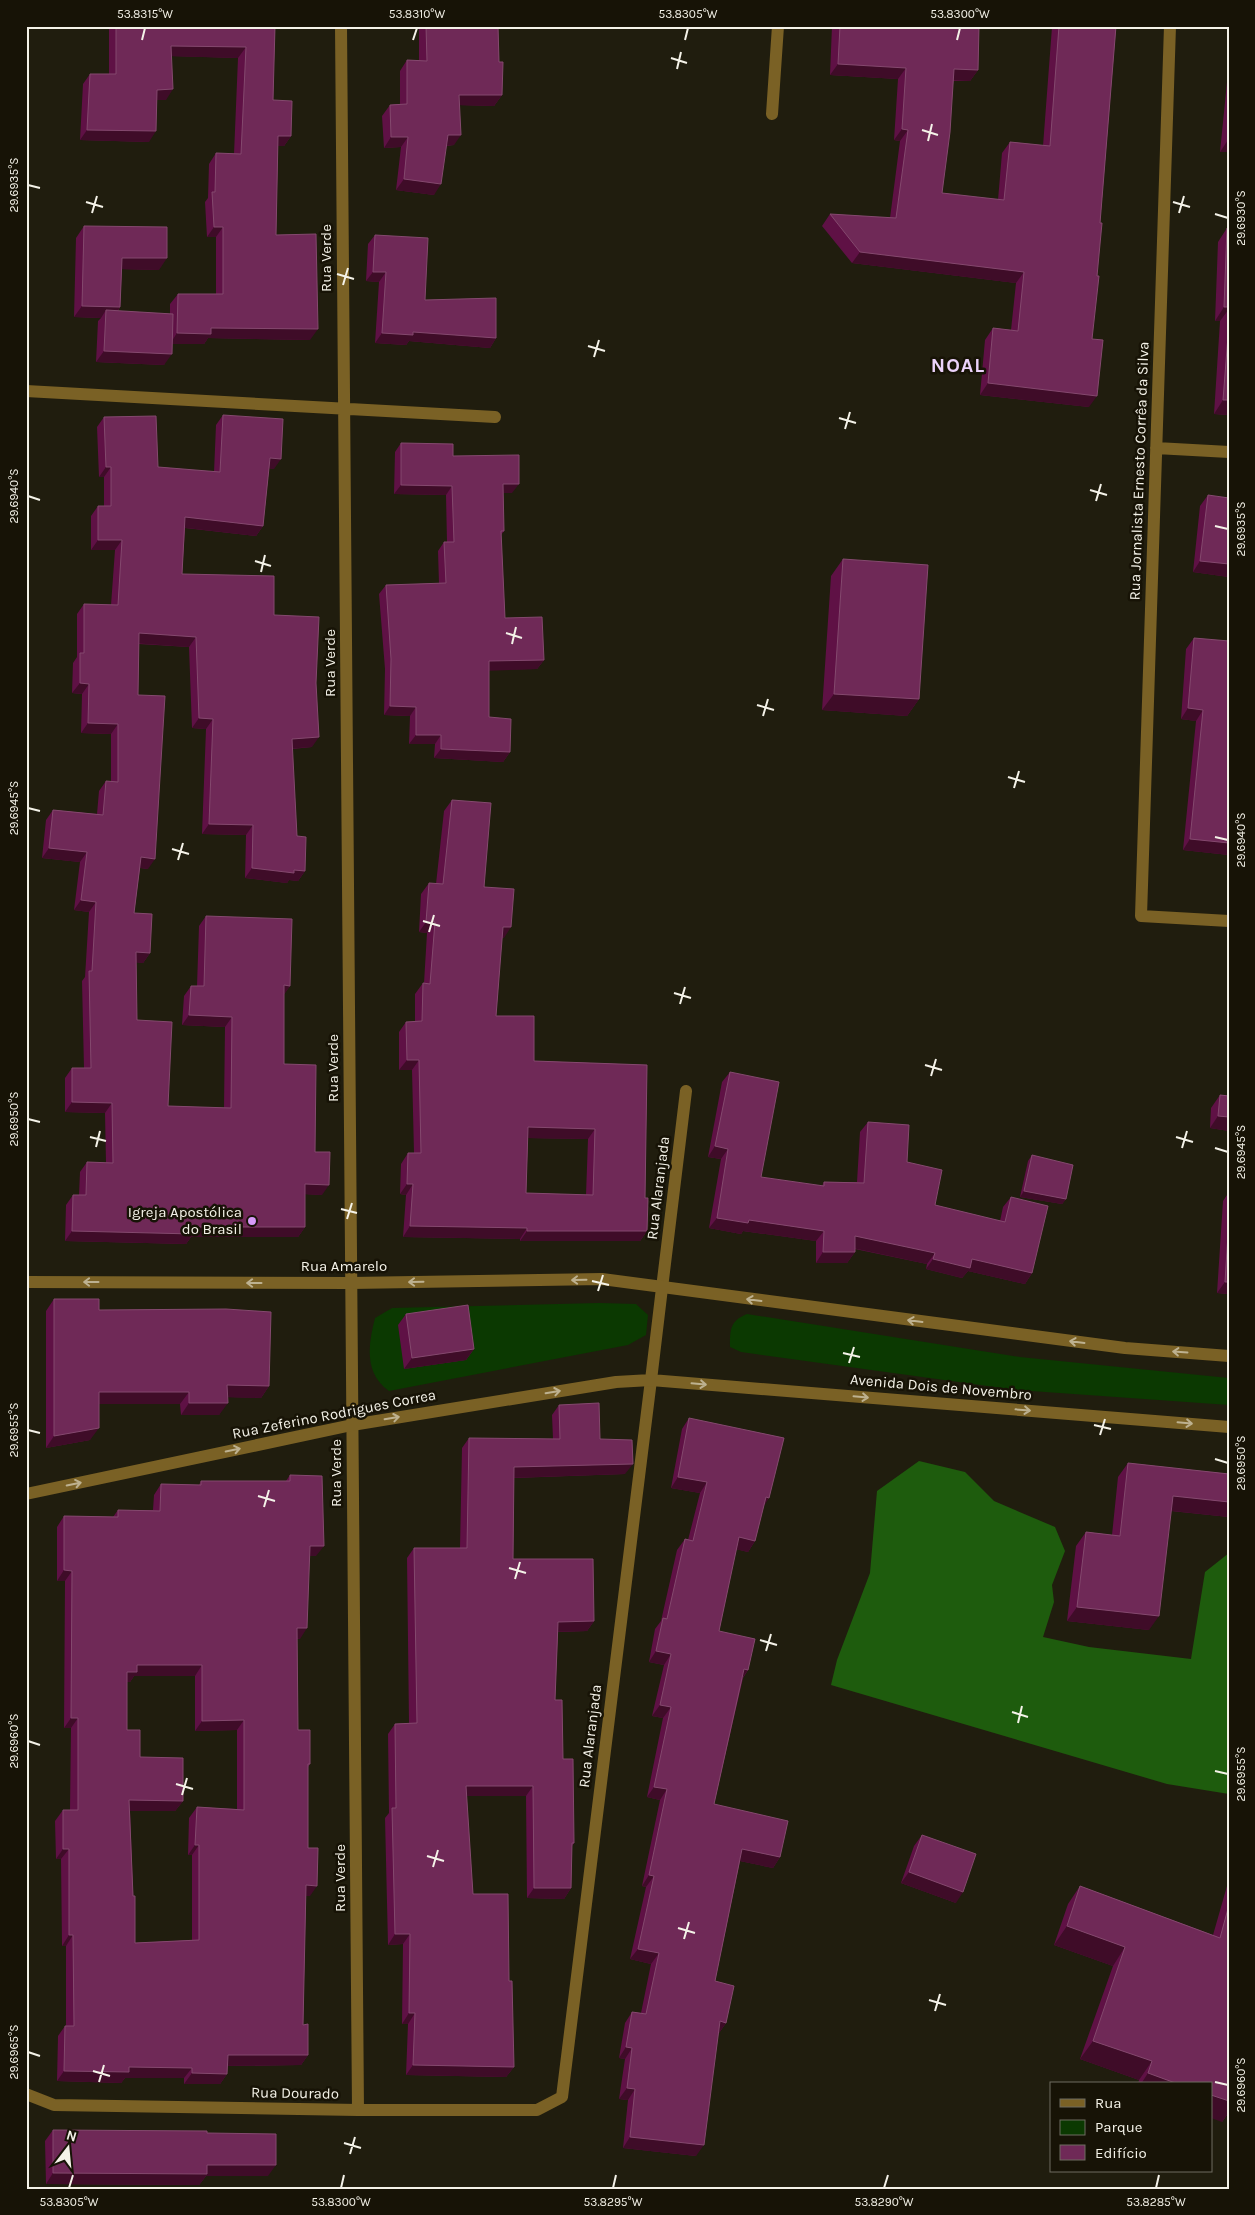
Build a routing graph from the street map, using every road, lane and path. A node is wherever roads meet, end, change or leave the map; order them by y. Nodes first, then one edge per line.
1 (341, 26) edge
2 (778, 26) edge
3 (1170, 26) edge
4 (772, 114) dead end
5 (26, 391) edge
6 (344, 408) junction
7 (495, 417) dead end
8 (1156, 448) junction
9 (1229, 452) edge
10 (1229, 921) edge
11 (686, 1091) dead end
12 (26, 1282) edge
13 (351, 1283) junction
14 (662, 1288) junction
15 (1229, 1356) edge
16 (651, 1380) junction
17 (352, 1425) junction
18 (1229, 1427) edge
19 (26, 1494) edge
20 (26, 2094) edge
21 (562, 2097) joint
22 (358, 2110) junction

1 - 6 street, Rua Verde
2 - 4 street
3 - 8 street, Rua Jornalista Ernesto Corrêa da Silva
5 - 6 street
6 - 7 street
6 - 13 street, Rua Verde
8 - 9 street
8 - 10 street, Rua Jornalista Ernesto Corrêa da Silva
11 - 14 street, Rua Alaranjada
13 -> 12 street, Rua Amarelo
14 -> 13 street, Rua Amarelo
13 - 17 street, Rua Verde
15 -> 14 street
14 - 16 street, Rua Alaranjada
17 -> 16 street, Rua Zeferino Rodrigues Correa
16 -> 18 street, Avenida Dois de Novembro
16 - 21 street, Rua Alaranjada
19 -> 17 street, Rua Zeferino Rodrigues Correa
17 - 22 street, Rua Verde
20 - 22 street, Rua Dourado
21 - 22 street, Rua Dourado

